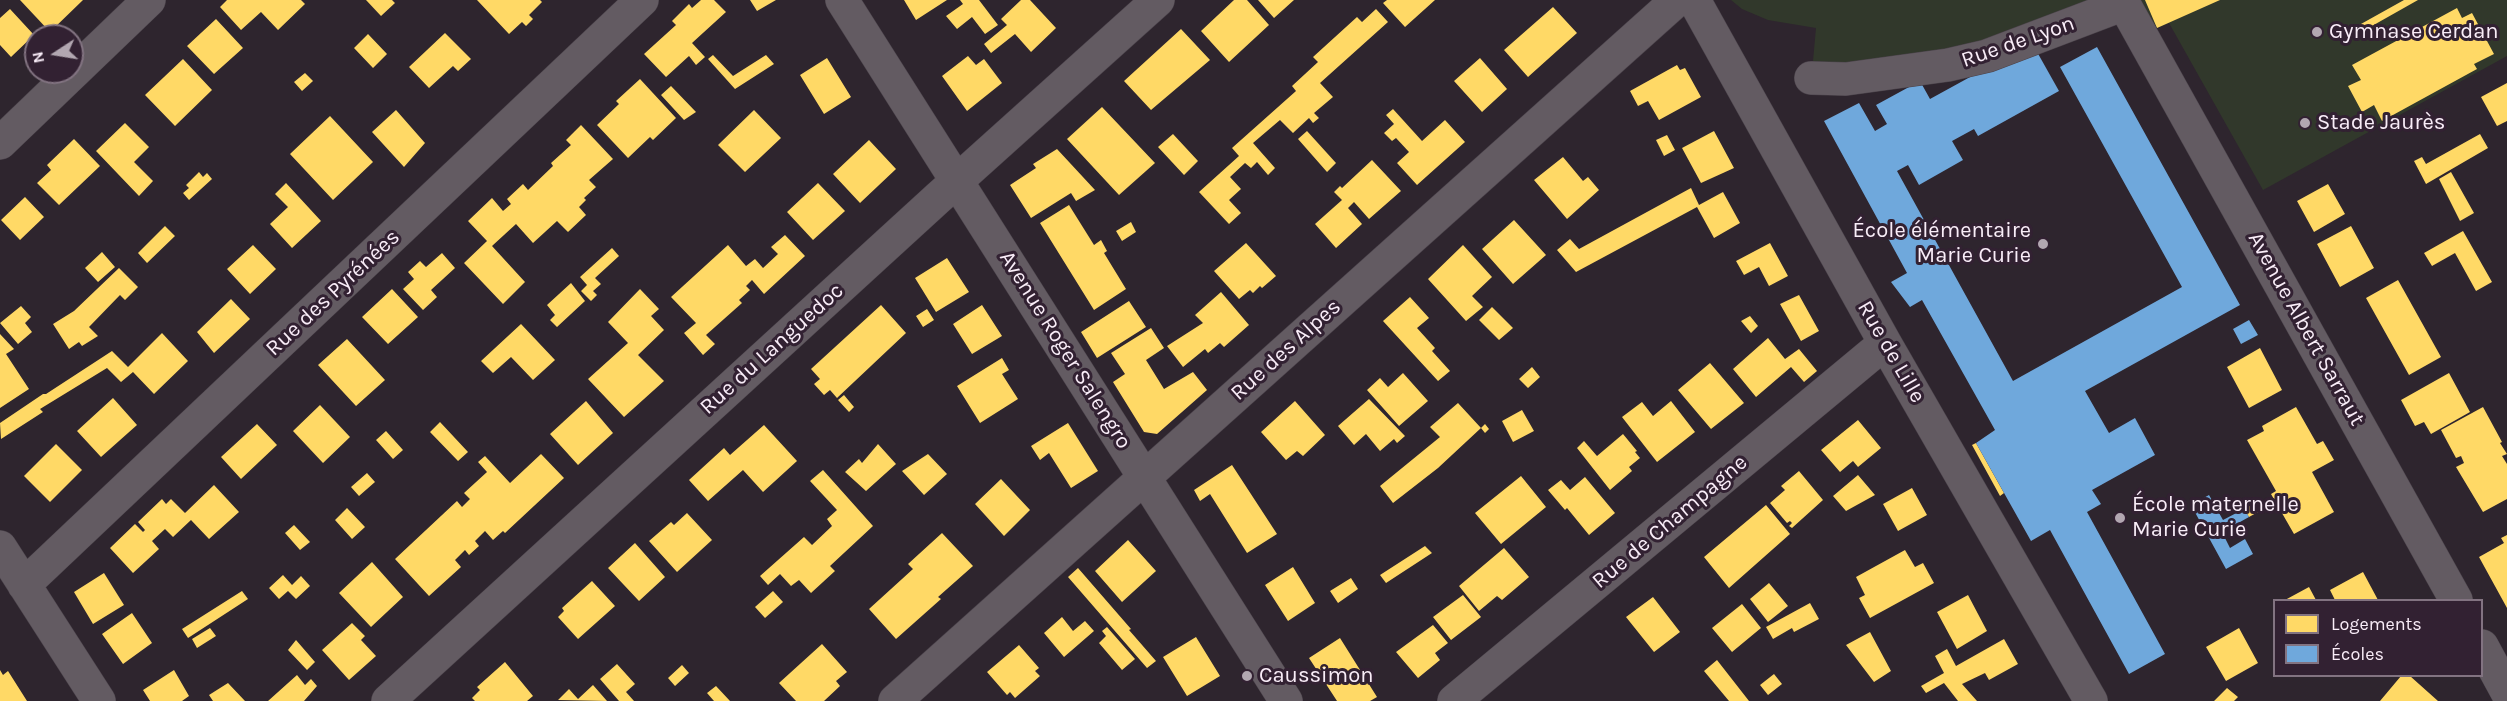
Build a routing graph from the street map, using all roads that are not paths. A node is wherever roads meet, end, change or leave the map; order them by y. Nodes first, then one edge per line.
1 (149, 0) edge
2 (642, 0) edge
3 (842, 0) edge
4 (1158, 0) edge
5 (1677, 0) edge
6 (1694, 0) edge
7 (2156, 58) joint
8 (1811, 78) dead end
9 (0, 143) edge
10 (957, 180) junction
11 (1885, 343) junction
12 (1144, 477) junction
13 (0, 547) edge
14 (24, 585) junction
15 (2455, 599) edge
16 (2483, 650) edge
17 (2507, 692) edge
18 (2088, 700) edge
19 (99, 701) edge
20 (388, 701) edge
21 (895, 701) edge
22 (1286, 701) edge
23 (1454, 701) edge

1 - 9 street
2 - 14 street, Rue des Pyrénées
3 - 10 street, Avenue Roger Salengro
4 - 10 street, Rue du Languedoc
5 - 12 street, Rue des Alpes
6 - 11 street, Rue de Lille
7 - 8 street, Rue de Lyon
7 - 15 street, Avenue Albert Sarraut
10 - 12 street, Avenue Roger Salengro
10 - 20 street, Rue du Languedoc
11 - 18 street, Rue de Lille
11 - 23 street, Rue de Champagne
12 - 21 street, Rue des Alpes
12 - 22 street, Avenue Roger Salengro
13 - 14 street
14 - 19 street
16 - 17 street

